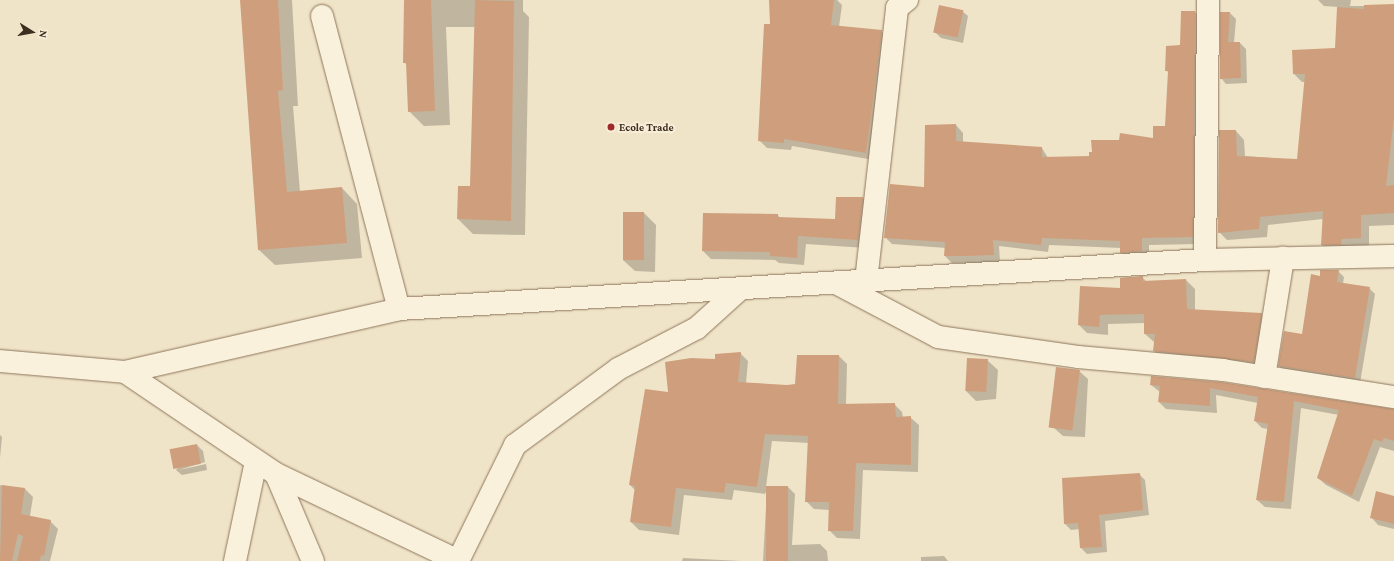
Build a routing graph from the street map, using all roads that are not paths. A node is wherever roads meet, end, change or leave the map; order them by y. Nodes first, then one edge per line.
1 (907, 0) edge
2 (1208, 0) edge
3 (322, 16) dead end
4 (1394, 256) edge
5 (1283, 258) junction
6 (1206, 260) junction
7 (866, 281) junction
8 (838, 284) junction
9 (738, 290) junction
10 (399, 309) junction
11 (0, 361) edge
12 (125, 372) junction
13 (1264, 377) junction
14 (1394, 397) edge
15 (256, 461) junction
16 (276, 474) junction
17 (235, 561) edge
18 (313, 561) edge
19 (458, 561) edge

1 - 7 street
2 - 6 street
3 - 10 street
4 - 5 street
5 - 6 street
5 - 13 street
6 - 7 street
7 - 8 street
8 - 9 street
8 - 13 street
9 - 10 street
9 - 19 street
10 - 12 street
11 - 12 street
12 - 15 street
13 - 14 street
15 - 16 street
15 - 17 street
16 - 18 street
16 - 19 street

